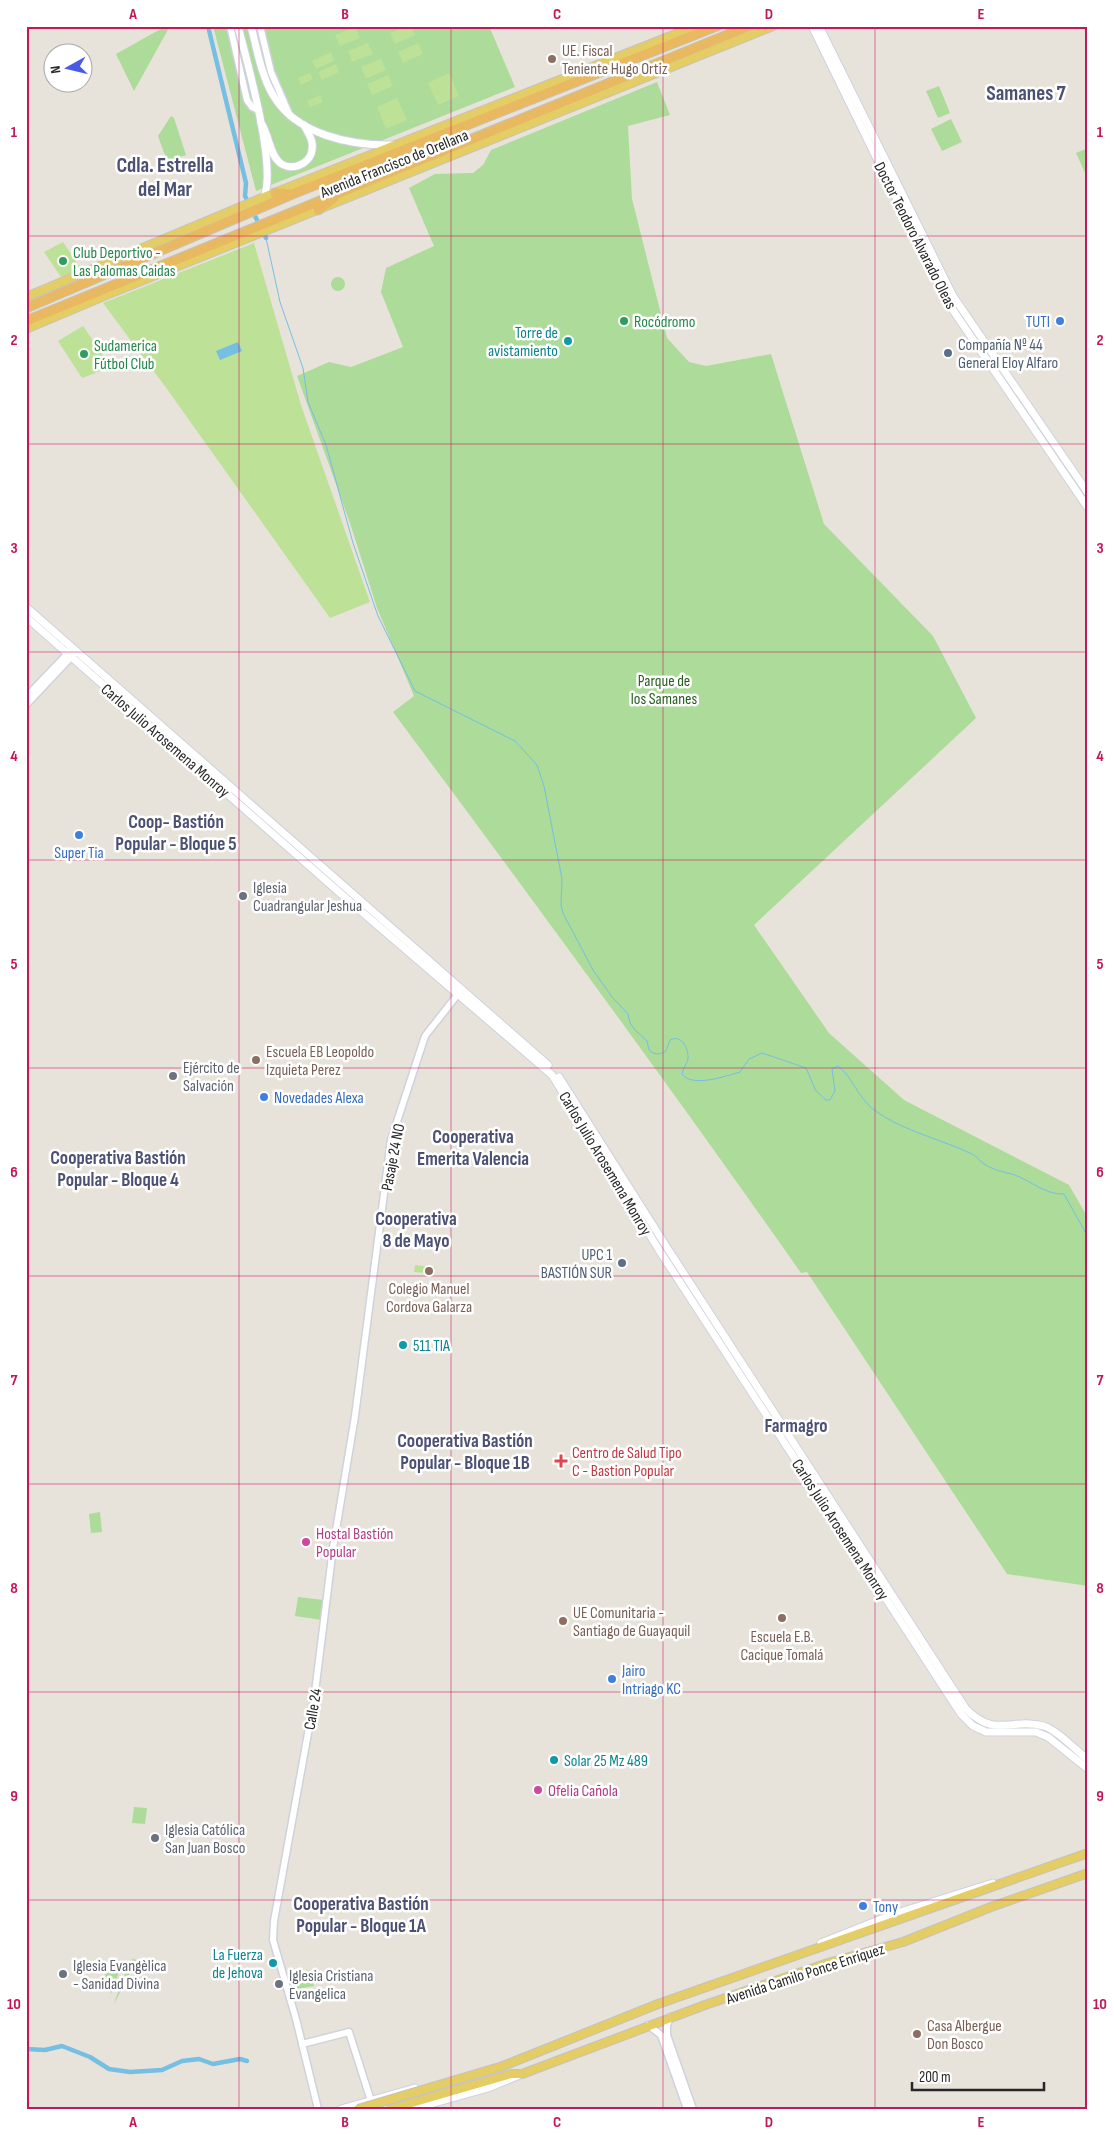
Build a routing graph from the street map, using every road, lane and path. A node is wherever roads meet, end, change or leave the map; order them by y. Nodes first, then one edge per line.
1 (230, 26) edge
2 (238, 26) edge
3 (251, 26) edge
4 (260, 26) edge
5 (696, 26) edge
6 (717, 26) edge
7 (749, 26) edge
8 (773, 26) edge
9 (812, 26) edge
10 (819, 26) edge
11 (258, 110) junction
12 (290, 116) junction
13 (259, 120) junction
14 (304, 124) junction
15 (397, 144) junction
16 (342, 191) junction
17 (275, 193) junction
18 (295, 193) junction
19 (261, 202) junction
20 (318, 210) junction
21 (242, 211) junction
22 (267, 226) junction
23 (251, 233) junction
24 (26, 297) edge
25 (26, 308) edge
26 (26, 321) edge
27 (26, 329) edge
28 (977, 339) junction
29 (1088, 493) edge
30 (1088, 508) edge
31 (26, 607) edge
32 (26, 617) edge
33 (72, 653) junction
34 (26, 697) edge
35 (26, 705) edge
36 (461, 994) junction
37 (370, 1303) joint
38 (1088, 1760) edge
39 (1088, 1769) edge
40 (1088, 1852) edge
41 (1088, 1873) edge
42 (670, 2017) junction
43 (648, 2025) junction
44 (302, 2044) junction
45 (512, 2061) junction
46 (522, 2074) junction
47 (371, 2101) junction
48 (344, 2108) edge
49 (318, 2109) edge
50 (358, 2109) edge
51 (373, 2109) edge
52 (391, 2109) edge
53 (413, 2109) edge
54 (687, 2109) edge
55 (693, 2109) edge

1 - 11 street
2 - 11 main road
3 - 12 main road
4 - 12 street
5 - 15 main road, Avenida Francisco de Orellana
6 - 18 highway, Avenida Francisco de Orellana
7 - 16 highway, Avenida Francisco de Orellana
8 - 20 main road, Avenida Francisco de Orellana
9 - 28 main road, Doctor Teodoro Alvarado Oleas
10 - 28 main road, Doctor Teodoro Alvarado Oleas
11 - 13 main road
12 - 14 main road
13 - 14 main road
13 - 19 main road
14 - 15 main road
15 - 17 main road, Avenida Francisco de Orellana
16 - 20 highway
16 - 22 highway, Avenida Francisco de Orellana
17 - 18 highway
17 - 19 main road, Avenida Francisco de Orellana
18 - 19 highway, Avenida Francisco de Orellana
19 - 21 highway, Avenida Francisco de Orellana
20 - 22 main road, Avenida Francisco de Orellana
21 - 24 main road, Avenida Francisco de Orellana
21 - 25 highway, Avenida Francisco de Orellana
22 - 23 highway, Avenida Francisco de Orellana
23 - 26 highway, Avenida Francisco de Orellana
23 - 27 main road, Avenida Francisco de Orellana
28 - 29 main road, Doctor Teodoro Alvarado Oleas
28 - 30 main road, Doctor Teodoro Alvarado Oleas
31 - 33 main road, Carlos Julio Arosemena Monroy
32 - 33 main road, Carlos Julio Arosemena Monroy
33 - 34 street
33 - 35 street
33 - 36 main road, Carlos Julio Arosemena Monroy
36 - 37 street, Pasaje 24 NO
36 - 38 main road, Carlos Julio Arosemena Monroy
36 - 39 main road, Carlos Julio Arosemena Monroy
37 - 44 street, Calle 24
40 - 45 main road, Avenida Camilo Ponce Enríquez
41 - 42 main road, Avenida Camilo Ponce Enríquez
42 - 43 main road, Avenida Camilo Ponce Enríquez
42 - 55 street
43 - 46 main road, Avenida Camilo Ponce Enríquez
43 - 54 street
44 - 47 street
44 - 49 street, Calle 24
45 - 47 main road, Avenida Camilo Ponce Enríquez
45 - 50 main road, Avenida Camilo Ponce Enríquez, bridge
46 - 52 main road, Avenida Camilo Ponce Enríquez
46 - 53 main road, Avenida Camilo Ponce Enríquez
47 - 48 main road, Avenida Camilo Ponce Enríquez
47 - 51 main road

